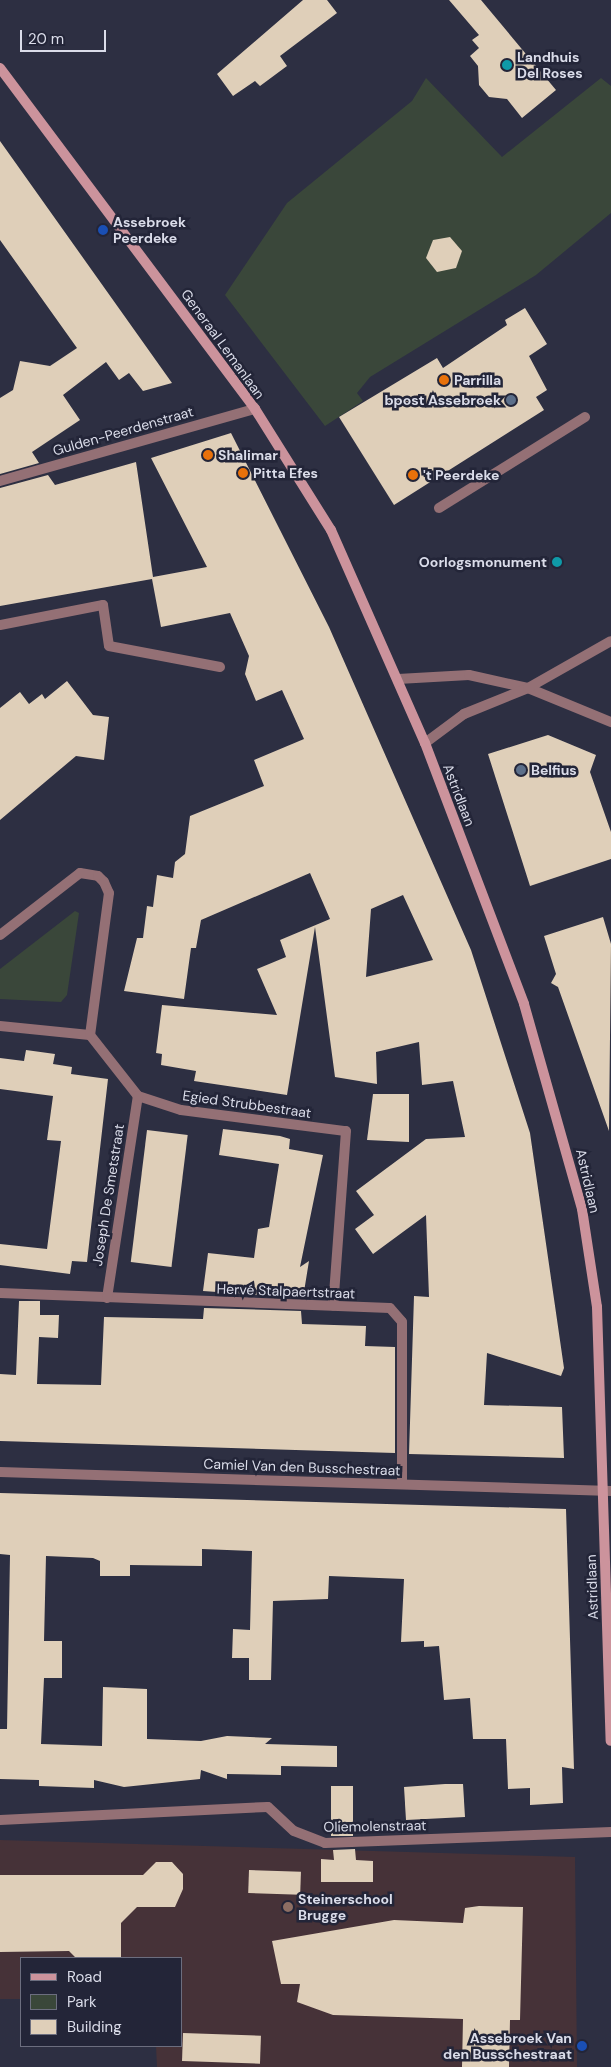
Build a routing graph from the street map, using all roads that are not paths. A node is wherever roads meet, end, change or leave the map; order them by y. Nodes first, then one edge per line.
1 (0, 68) edge
2 (255, 410) junction
3 (585, 417) dead end
4 (0, 481) edge
5 (439, 508) dead end
6 (0, 625) edge
7 (611, 641) edge
8 (389, 657) joint
9 (220, 667) dead end
10 (398, 679) junction
11 (528, 688) junction
12 (611, 722) edge
13 (425, 743) junction
14 (0, 935) edge
15 (0, 1026) edge
16 (90, 1035) junction
17 (138, 1096) junction
18 (0, 1293) edge
19 (106, 1298) junction
20 (333, 1306) junction
21 (0, 1472) edge
22 (402, 1484) junction
23 (607, 1491) edge
24 (611, 1741) edge
25 (0, 1820) edge
26 (611, 1832) edge

1 - 2 main road, Generaal Lemanlaan
2 - 4 street, Gulden-Peerdenstraat
2 - 8 main road, Generaal Lemanlaan
3 - 5 street
6 - 9 street
7 - 11 street
8 - 10 main road, Astridlaan
10 - 11 street
10 - 13 main road, Astridlaan
11 - 12 street
11 - 13 street
13 - 23 main road, Astridlaan
14 - 16 street
15 - 16 street
16 - 17 street
17 - 19 street, Joseph De Smetstraat
17 - 20 street, Egied Strubbestraat
18 - 19 street, Hervé Stalpaertstraat
19 - 20 street, Hervé Stalpaertstraat
20 - 22 street, Hervé Stalpaertstraat
21 - 22 street, Camiel Van den Busschestraat
22 - 23 street, Camiel Van den Busschestraat
23 - 24 main road, Astridlaan
25 - 26 street, Oliemolenstraat

